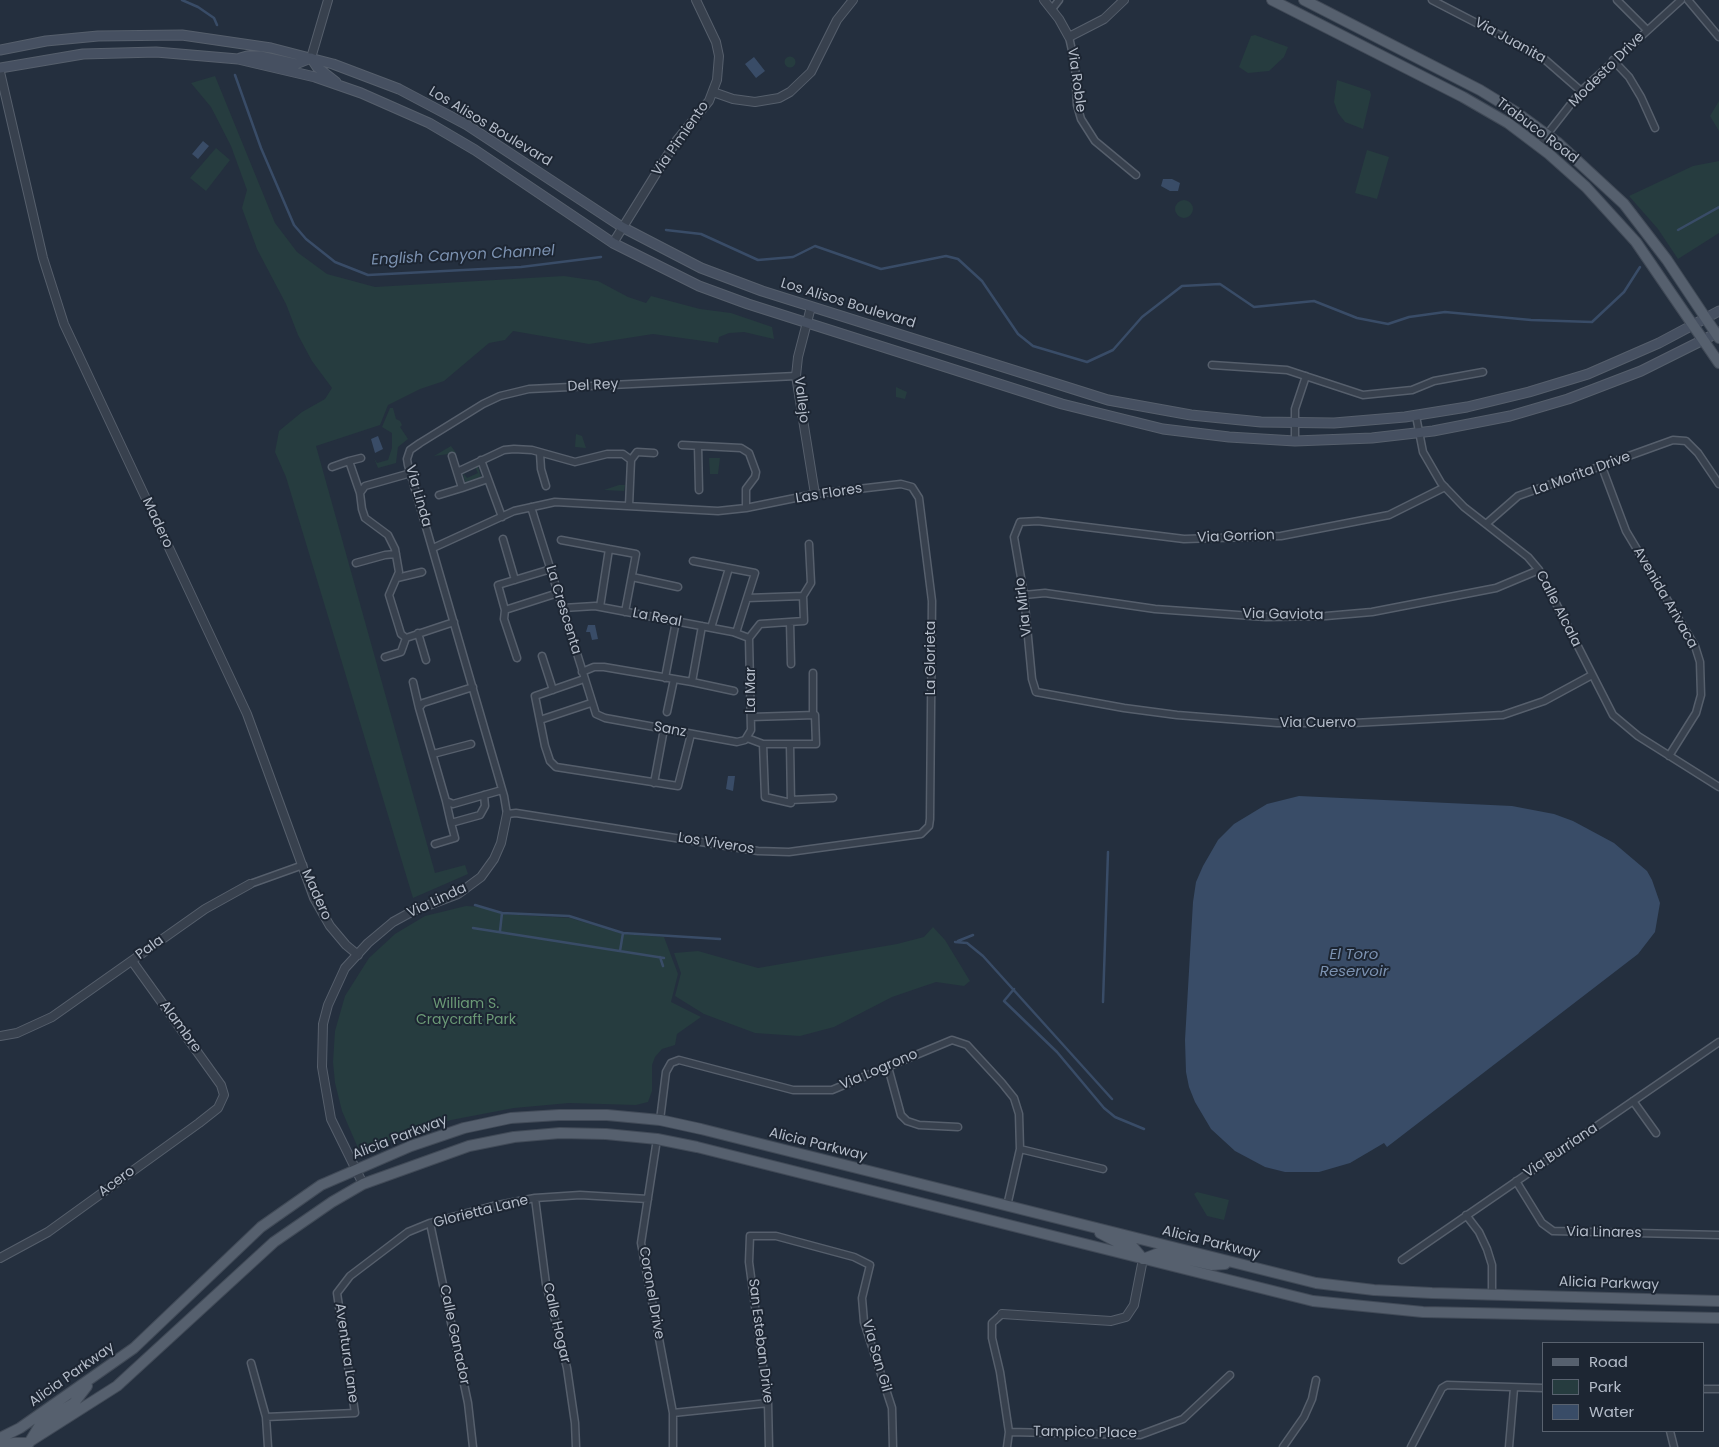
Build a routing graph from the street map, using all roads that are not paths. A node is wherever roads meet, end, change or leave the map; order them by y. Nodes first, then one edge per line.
1 (328, 0) edge
2 (696, 0) edge
3 (853, 0) edge
4 (1044, 0) edge
5 (1058, 0) edge
6 (1124, 0) edge
7 (1272, 0) edge
8 (1304, 0) edge
9 (1432, 0) edge
10 (1616, 0) edge
11 (1681, 0) edge
12 (1688, 0) edge
13 (1052, 9) junction
14 (1647, 30) junction
15 (1069, 37) junction
16 (1719, 38) edge
17 (0, 50) edge
18 (311, 58) junction
19 (238, 59) junction
20 (1613, 60) junction
21 (0, 68) edge
22 (0, 72) edge
23 (337, 84) junction
24 (1581, 90) junction
25 (713, 92) junction
26 (1654, 128) dead end
27 (1547, 134) junction
28 (1538, 146) junction
29 (1136, 175) dead end
30 (622, 227) junction
31 (613, 243) junction
32 (811, 307) junction
33 (1719, 311) edge
34 (1706, 319) junction
35 (807, 323) junction
36 (1694, 325) junction
37 (1718, 335) edge
38 (1704, 341) junction
39 (1719, 363) edge
40 (1212, 365) dead end
41 (1483, 372) dead end
42 (796, 376) junction
43 (1306, 376) junction
44 (1416, 416) junction
45 (1295, 423) junction
46 (1419, 434) junction
47 (1295, 441) junction
48 (682, 445) dead end
49 (698, 446) junction
50 (540, 453) junction
51 (654, 453) dead end
52 (408, 454) joint
53 (452, 456) dead end
54 (361, 458) dead end
55 (481, 460) junction
56 (631, 460) junction
57 (349, 462) junction
58 (332, 467) dead end
59 (1602, 467) junction
60 (456, 472) junction
61 (411, 473) junction
62 (488, 479) junction
63 (1719, 484) edge
64 (546, 486) dead end
65 (912, 487) joint
66 (462, 488) junction
67 (1445, 488) junction
68 (700, 490) dead end
69 (360, 493) junction
70 (815, 494) junction
71 (439, 495) dead end
72 (629, 506) junction
73 (531, 507) junction
74 (746, 508) junction
75 (502, 517) junction
76 (1020, 522) joint
77 (1486, 524) junction
78 (503, 539) dead end
79 (561, 540) dead end
80 (809, 544) dead end
81 (433, 548) junction
82 (609, 549) junction
83 (396, 554) junction
84 (693, 561) dead end
85 (356, 563) dead end
86 (729, 568) junction
87 (551, 569) junction
88 (1539, 570) junction
89 (422, 572) dead end
90 (397, 578) junction
91 (632, 578) junction
92 (515, 580) junction
93 (678, 587) dead end
94 (558, 593) junction
95 (803, 596) junction
96 (1024, 596) junction
97 (747, 598) junction
98 (600, 607) junction
99 (563, 608) junction
100 (505, 610) junction
101 (625, 612) junction
102 (676, 621) junction
103 (454, 622) junction
104 (790, 622) junction
105 (702, 626) junction
106 (711, 628) junction
107 (418, 633) junction
108 (736, 633) junction
109 (406, 638) junction
110 (749, 638) junction
111 (542, 656) dead end
112 (385, 657) dead end
113 (516, 658) dead end
114 (426, 660) dead end
115 (791, 664) dead end
116 (582, 672) junction
117 (813, 673) dead end
118 (1592, 675) junction
119 (664, 678) junction
120 (584, 679) junction
121 (674, 679) junction
122 (413, 682) dead end
123 (692, 682) junction
124 (473, 687) junction
125 (553, 690) junction
126 (734, 690) dead end
127 (1036, 692) joint
128 (591, 704) junction
129 (419, 708) junction
130 (667, 712) dead end
131 (596, 714) joint
132 (813, 715) junction
133 (751, 717) junction
134 (540, 720) junction
135 (664, 729) junction
136 (690, 734) junction
137 (746, 739) junction
138 (471, 744) dead end
139 (763, 744) junction
140 (790, 744) junction
141 (432, 754) junction
142 (1669, 756) junction
143 (654, 783) junction
144 (1719, 788) edge
145 (502, 790) junction
146 (484, 795) junction
147 (833, 798) dead end
148 (791, 800) junction
149 (446, 801) junction
150 (506, 814) junction
151 (451, 823) junction
152 (926, 831) joint
153 (435, 844) dead end
154 (303, 865) junction
155 (250, 884) joint
156 (358, 955) junction
157 (132, 961) junction
158 (0, 1036) edge
159 (1719, 1042) edge
160 (888, 1067) junction
161 (224, 1095) joint
162 (1633, 1101) junction
163 (660, 1120) junction
164 (958, 1127) dead end
165 (1656, 1133) dead end
166 (657, 1139) junction
167 (1020, 1149) junction
168 (1103, 1169) dead end
169 (356, 1170) junction
170 (1516, 1181) junction
171 (363, 1184) junction
172 (535, 1198) junction
173 (648, 1199) junction
174 (1006, 1206) junction
175 (1466, 1216) junction
176 (430, 1224) junction
177 (1091, 1227) junction
178 (1719, 1235) edge
179 (0, 1258) edge
180 (1143, 1258) junction
181 (1402, 1260) dead end
182 (1232, 1263) junction
183 (870, 1265) joint
184 (337, 1293) joint
185 (1492, 1294) junction
186 (1719, 1301) edge
187 (1492, 1313) junction
188 (1002, 1314) joint
189 (1719, 1318) edge
190 (250, 1363) dead end
191 (1230, 1375) dead end
192 (92, 1379) junction
193 (1316, 1380) dead end
194 (1514, 1388) junction
195 (1542, 1388) edge
196 (1704, 1389) edge
197 (1719, 1389) edge
198 (768, 1403) junction
199 (673, 1412) junction
200 (266, 1418) junction
201 (1009, 1432) junction
202 (1670, 1432) edge
203 (0, 1438) edge
204 (28, 1446) edge
205 (0, 1447) edge
206 (268, 1447) edge
207 (473, 1447) edge
208 (576, 1447) edge
209 (673, 1447) edge
210 (769, 1447) edge
211 (893, 1447) edge
212 (1007, 1447) edge
213 (1283, 1447) edge
214 (1411, 1447) edge
215 (1509, 1447) edge
216 (1674, 1447) edge

1 - 18 street
2 - 25 street, Via Pimiento
3 - 25 street
4 - 13 street, Via Roble
5 - 13 street
6 - 15 street
7 - 28 main road, Trabuco Road
8 - 27 main road, Trabuco Road
9 - 24 street, Via Juanita
10 - 14 street
11 - 14 street, Modesto Drive
12 - 16 street
13 - 15 street, Via Roble
14 - 20 street, Modesto Drive
15 - 29 street, Via Roble
17 - 18 main road, Los Alisos Boulevard
18 - 19 main road
18 - 23 main road
18 - 30 main road, Los Alisos Boulevard
19 - 21 main road, Los Alisos Boulevard
19 - 23 main road, Los Alisos Boulevard
20 - 24 street, Modesto Drive
20 - 26 street
22 - 154 street, Madero
23 - 31 main road, Los Alisos Boulevard
24 - 27 street, Modesto Drive
25 - 30 street, Via Pimiento
27 - 28 street, Modesto Drive
27 - 34 main road, Trabuco Road
28 - 36 main road, Trabuco Road
30 - 31 street, Via Pimiento
30 - 32 main road, Los Alisos Boulevard
31 - 35 main road, Los Alisos Boulevard
32 - 35 street, Vallejo
32 - 45 main road, Los Alisos Boulevard
33 - 34 main road, Los Alisos Boulevard
34 - 36 main road, Los Alisos Boulevard
34 - 37 main road, Trabuco Road
35 - 42 street, Vallejo
35 - 47 main road, Los Alisos Boulevard
36 - 38 main road, Trabuco Road
36 - 44 main road, Los Alisos Boulevard
37 - 38 main road, Los Alisos Boulevard
38 - 39 main road, Trabuco Road
38 - 46 main road, Los Alisos Boulevard
40 - 43 street
41 - 43 street
42 - 52 street, Del Rey
42 - 70 street, Vallejo
43 - 45 street
44 - 45 main road, Los Alisos Boulevard
44 - 46 street, Calle Alcala
45 - 47 street
46 - 47 main road, Los Alisos Boulevard
46 - 67 street, Calle Alcala
48 - 49 street
49 - 68 street
49 - 74 street
50 - 55 street
50 - 56 street
50 - 64 street
51 - 56 street
52 - 61 street, Via Linda
53 - 60 street
54 - 57 street
55 - 60 street
55 - 62 street
56 - 72 street
57 - 58 street
57 - 69 street
59 - 63 street, La Morita Drive
59 - 77 street, La Morita Drive
59 - 142 street, Avenida Arivaca
60 - 66 street
61 - 69 street
61 - 81 street, Via Linda
62 - 66 street
62 - 75 street
65 - 70 street, Las Flores
65 - 152 street, La Glorieta
66 - 71 street
67 - 76 street, Via Gorrion
67 - 77 street, Calle Alcala
69 - 83 street
70 - 74 street, Las Flores
72 - 73 street, Las Flores
72 - 74 street, Las Flores
73 - 75 street, Las Flores
73 - 87 street, La Crescenta
75 - 81 street, Las Flores
76 - 96 street, Via Mirlo
77 - 88 street, Calle Alcala
78 - 92 street
79 - 82 street
80 - 95 street
81 - 103 street, Via Linda
82 - 91 street
82 - 98 street
83 - 85 street
83 - 90 street
84 - 86 street
86 - 97 street
86 - 106 street
87 - 92 street
87 - 94 street, La Crescenta
88 - 96 street, Via Gaviota
88 - 118 street, Calle Alcala
89 - 90 street
90 - 109 street
91 - 93 street
91 - 101 street
92 - 100 street
94 - 99 street, La Crescenta
94 - 100 street
95 - 97 street
95 - 104 street
96 - 127 street, Via Mirlo
97 - 108 street
98 - 99 street, La Real
98 - 101 street, La Real
99 - 116 street, La Crescenta
100 - 113 street
101 - 102 street, La Real
102 - 105 street, La Real
102 - 119 street
103 - 107 street
103 - 124 street, Via Linda
104 - 110 street
104 - 115 street
105 - 106 street, La Real
105 - 123 street
106 - 108 street, La Real
107 - 109 street
107 - 114 street
108 - 110 street, La Real
109 - 112 street
110 - 133 street, La Mar
111 - 125 street
116 - 119 street
116 - 120 street, La Crescenta
117 - 132 street
118 - 127 street, Via Cuervo
118 - 142 street, Calle Alcala
119 - 121 street
120 - 125 street
120 - 128 street, La Crescenta
121 - 123 street
121 - 130 street
122 - 129 street
123 - 126 street
124 - 129 street
124 - 145 street, Via Linda
125 - 134 street
128 - 131 street, La Crescenta
128 - 134 street
129 - 141 street
131 - 135 street, Sanz
132 - 133 street
132 - 140 street
133 - 137 street, La Mar
134 - 143 street
135 - 136 street, Sanz
135 - 143 street
136 - 137 street, Sanz
136 - 143 street
137 - 139 street, Sanz
138 - 141 street
139 - 140 street
139 - 148 street
140 - 148 street
141 - 149 street
142 - 144 street, Calle Alcala
145 - 146 street
145 - 150 street, Via Linda
146 - 149 street
146 - 151 street
147 - 148 street
149 - 151 street
150 - 152 street, Los Viveros
150 - 156 street, Via Linda
151 - 153 street
154 - 155 street, Pala
154 - 156 street, Madero
155 - 157 street, Pala
156 - 169 street, Via Linda
157 - 158 street, Pala
157 - 161 street, Alambre
159 - 162 street, Via Burriana
160 - 163 street, Via Logrono
160 - 164 street
160 - 167 street, Via Logrono
161 - 179 street, Acero
162 - 165 street
162 - 170 street, Via Burriana
163 - 166 main road
163 - 169 main road, Alicia Parkway
163 - 174 main road, Alicia Parkway
166 - 171 main road
166 - 173 street, Coronel Drive
166 - 180 main road
167 - 168 street
167 - 174 street, Via Logrono
169 - 171 street, Via Linda
169 - 192 main road, Alicia Parkway
170 - 175 street, Via Burriana
170 - 178 street, Via Linares
171 - 204 main road
172 - 173 street, Glorietta Lane
172 - 176 street, Glorietta Lane
172 - 208 street, Calle Hogar
173 - 199 street, Coronel Drive
174 - 177 main road, Alicia Parkway
175 - 181 street, Via Burriana
175 - 185 street
176 - 184 street, Glorietta Lane
176 - 207 street, Calle Ganador
177 - 180 main road
177 - 182 main road, Alicia Parkway
180 - 182 main road
180 - 187 main road
180 - 188 street
182 - 185 main road, Alicia Parkway
183 - 198 street, San Esteban Drive
183 - 211 street, Via San Gil
184 - 200 street, Aventura Lane
185 - 186 main road, Alicia Parkway
185 - 187 main road
187 - 189 main road
188 - 201 street
190 - 200 street
191 - 201 street, Tampico Place
192 - 203 main road, Alicia Parkway
192 - 204 main road
193 - 213 street
194 - 195 street
194 - 214 street
194 - 215 street
196 - 197 street
198 - 199 street
198 - 210 street, San Esteban Drive
199 - 209 street, Coronel Drive
200 - 206 street
201 - 212 street
202 - 216 street
204 - 205 main road

